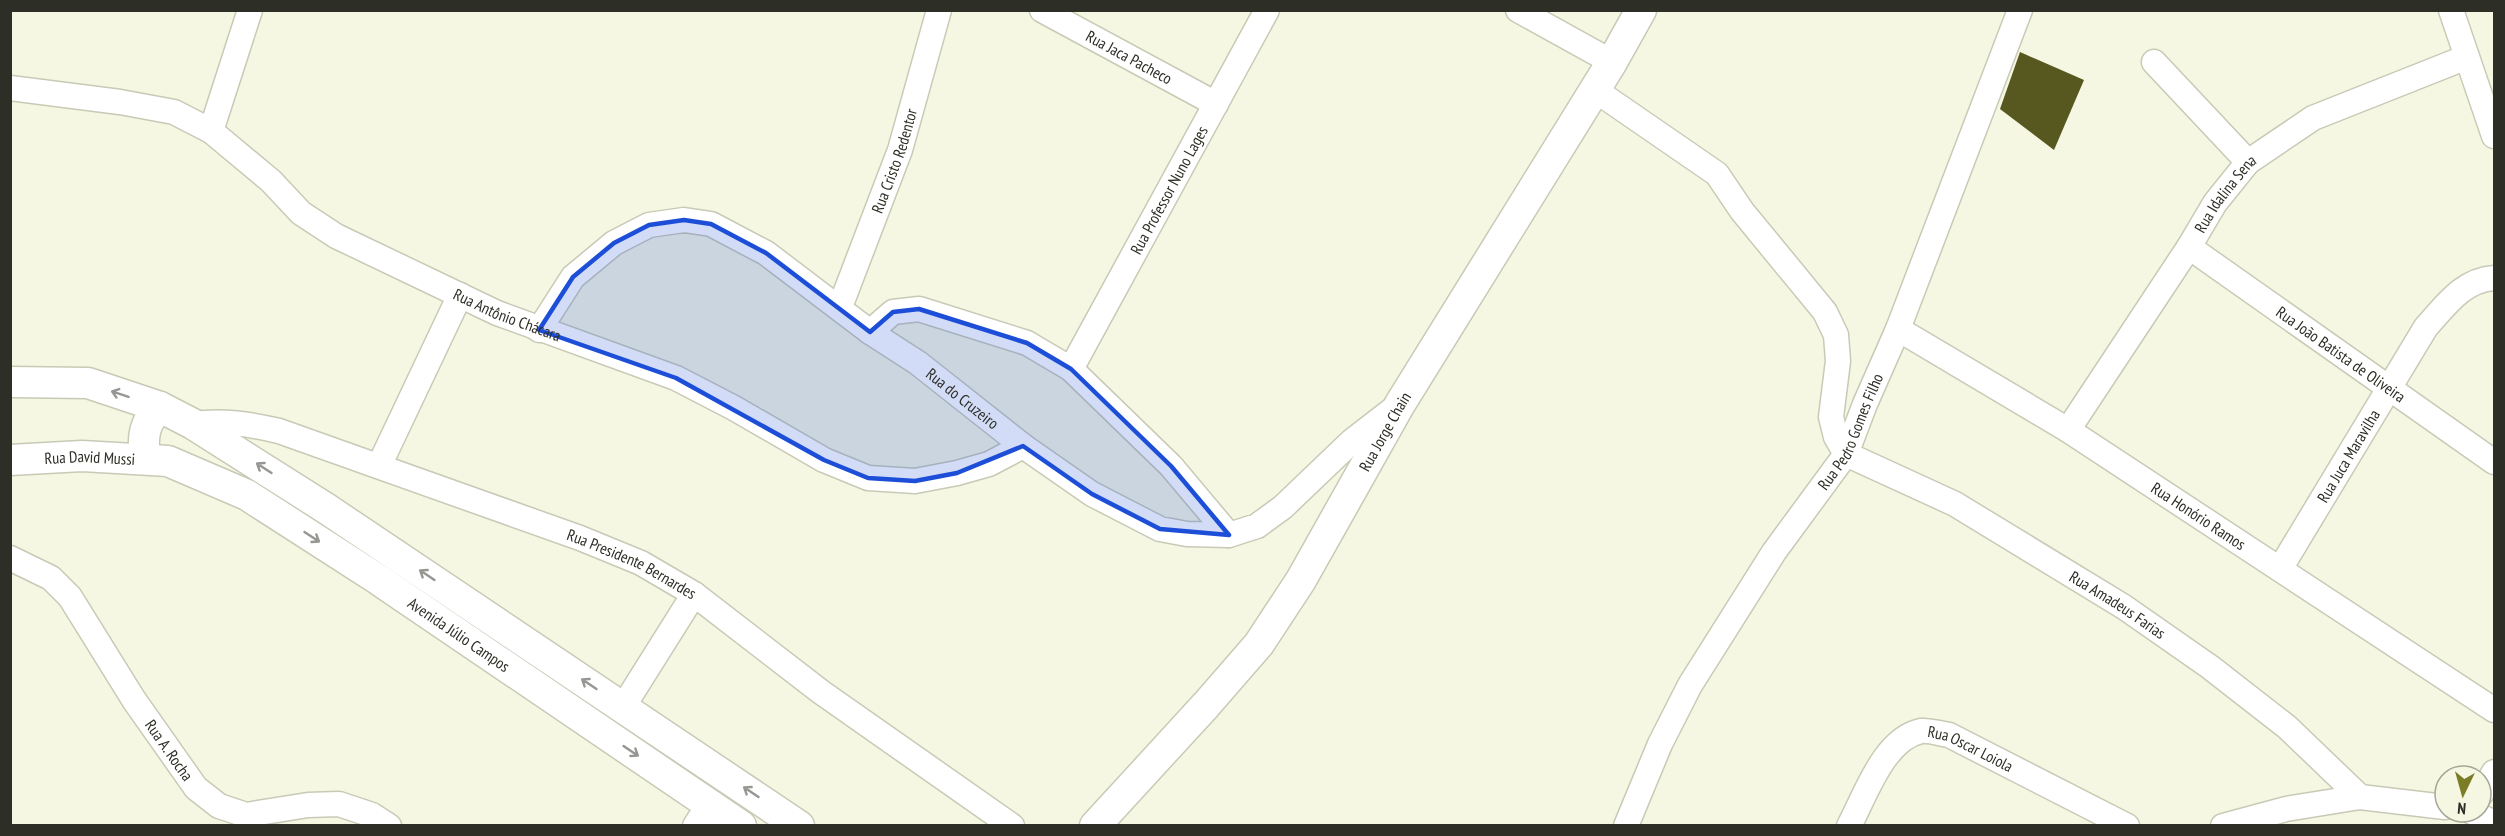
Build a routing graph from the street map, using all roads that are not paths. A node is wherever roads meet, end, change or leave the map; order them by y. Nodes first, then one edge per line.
1 (250, 10) edge
2 (939, 10) edge
3 (1042, 10) edge
4 (1267, 10) edge
5 (1518, 10) edge
6 (1641, 10) edge
7 (2020, 10) edge
8 (2451, 10) edge
9 (2467, 57) junction
10 (1612, 62) junction
11 (2154, 62) dead end
12 (10, 88) edge
13 (1595, 90) junction
14 (1216, 104) junction
15 (211, 131) junction
16 (2494, 136) edge
17 (2248, 162) junction
18 (2189, 247) junction
19 (2494, 278) edge
20 (460, 295) junction
21 (840, 307) junction
22 (1898, 329) junction
23 (539, 330) junction
24 (870, 332) junction
25 (1071, 369) junction
26 (10, 382) edge
27 (2390, 389) junction
28 (1400, 404) junction
29 (160, 407) junction
30 (193, 424) junction
31 (2068, 430) junction
32 (1023, 446) junction
33 (1846, 454) junction
34 (10, 460) edge
35 (157, 460) junction
36 (2494, 462) edge
37 (379, 466) junction
38 (1229, 535) junction
39 (10, 558) edge
40 (2280, 569) junction
41 (694, 594) junction
42 (623, 706) junction
43 (2494, 710) edge
44 (2360, 797) junction
45 (2433, 806) edge
46 (702, 815) edge
47 (389, 825) edge
48 (741, 825) edge
49 (799, 825) edge
50 (1012, 825) edge
51 (1095, 825) edge
52 (1626, 825) edge
53 (1849, 825) edge
54 (2127, 825) edge
55 (2223, 825) edge

1 - 15 street
2 - 21 street, Rua Cristo Redentor
3 - 14 street, Rua Jaca Pacheco
4 - 14 street, Rua Professor Nuno Lages
5 - 10 street
6 - 10 street, Rua Jorge Chain
7 - 22 street, Rua Pedro Gomes Filho
8 - 9 street
9 - 16 street
9 - 17 street, Rua Idalina Sena
10 - 13 street, Rua Jorge Chain
11 - 17 street
12 - 15 street, Rua Antônio Chácara
13 - 28 street, Rua Jorge Chain
13 - 33 street
14 - 25 street, Rua Professor Nuno Lages
15 - 20 street, Rua Antônio Chácara
17 - 18 street, Rua Idalina Sena
18 - 27 street, Rua João Batista de Oliveira
18 - 31 street, Rua Idalina Sena
19 - 27 street, Rua Juca Maravilha
20 - 23 street, Rua Antônio Chácara
20 - 37 street
21 - 23 street, Rua do Cruzeiro
21 - 24 street, Rua do Cruzeiro
22 - 31 street, Rua Honório Ramos
22 - 33 street, Rua Pedro Gomes Filho
23 - 32 street, Rua Antônio Chácara
24 - 25 street
24 - 32 street, Rua do Cruzeiro
25 - 38 street
29 -> 26 street
27 - 36 street, Rua João Batista de Oliveira
27 - 40 street, Rua Juca Maravilha
28 - 38 street, Rua do Cruzeiro
28 - 51 street, Rua Jorge Chain
29 - 30 street
29 - 35 street
30 - 35 street
30 - 37 street, Rua Presidente Bernardes
42 -> 30 street
31 - 40 street, Rua Honório Ramos
32 - 38 street, Rua do Cruzeiro
33 - 44 street, Rua Amadeus Farias
33 - 52 street, Rua Pedro Gomes Filho
34 - 35 street, Rua David Mussi
35 -> 46 street, Avenida Júlio Campos
37 - 41 street, Rua Presidente Bernardes
39 - 47 street, Rua A. Rocha
40 - 43 street, Rua Honório Ramos
41 - 42 street
41 - 50 street, Rua Presidente Bernardes
49 -> 42 street
44 - 45 street
44 - 55 street
46 - 48 street, Avenida Júlio Campos
53 - 54 street, Rua Oscar Loiola

